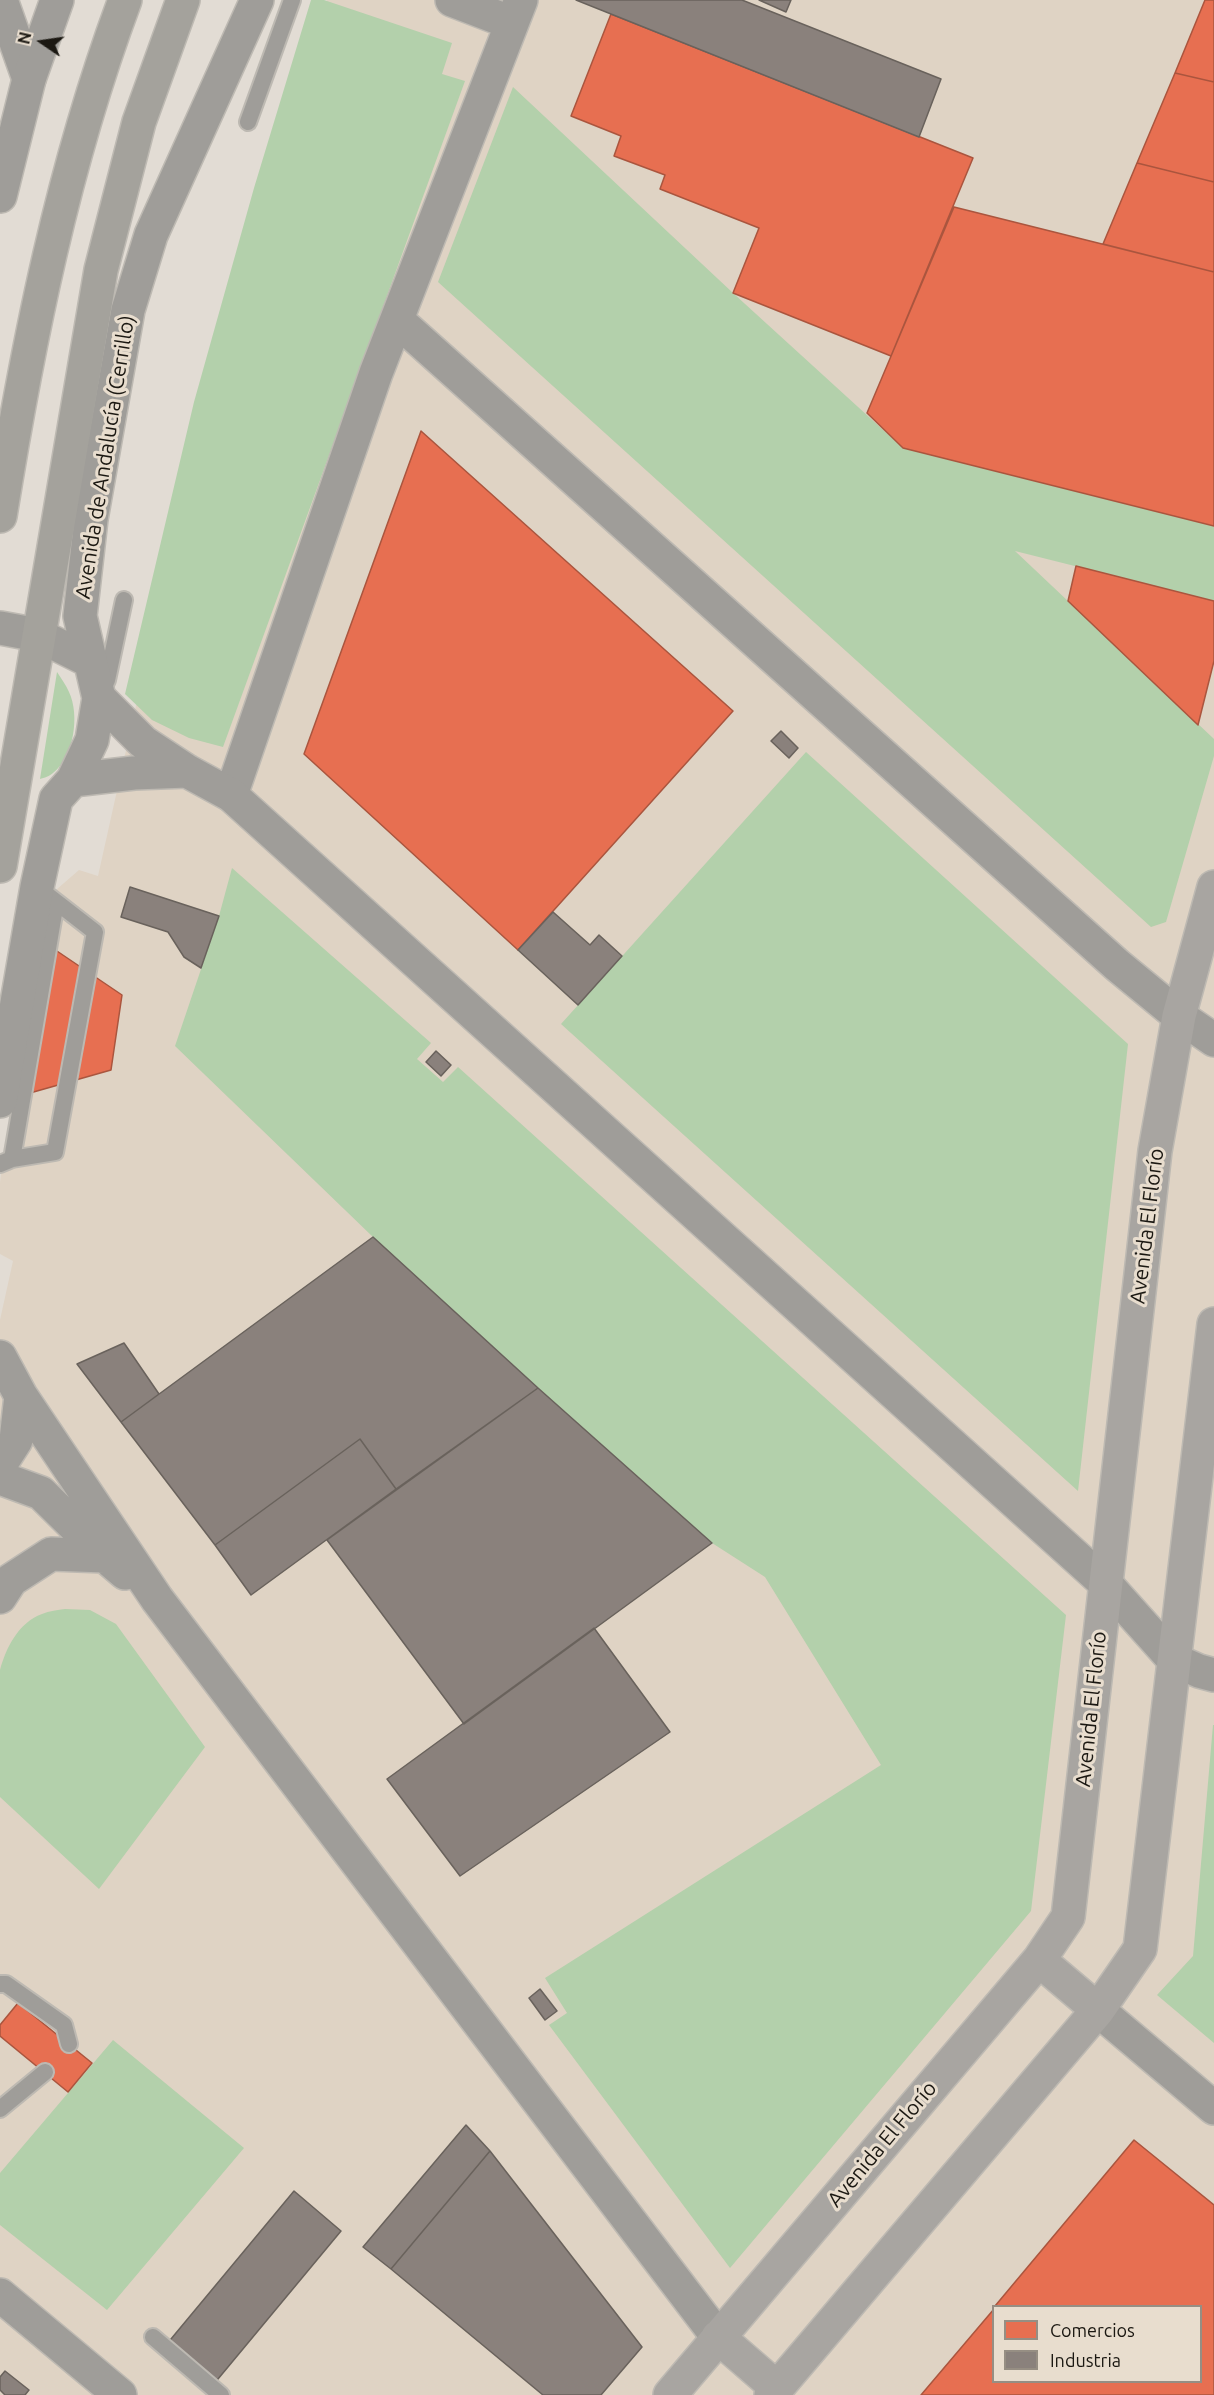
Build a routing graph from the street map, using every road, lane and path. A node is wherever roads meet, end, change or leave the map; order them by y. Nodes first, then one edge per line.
1 (1, 0) edge
2 (57, 0) edge
3 (125, 0) edge
4 (183, 0) edge
5 (257, 0) edge
6 (292, 0) edge
7 (452, 0) edge
8 (517, 12) edge
9 (29, 79) junction
10 (248, 122) dead end
11 (9, 134) edge
12 (0, 196) edge
13 (397, 320) junction
14 (79, 408) junction
15 (96, 492) junction
16 (0, 516) edge
17 (124, 600) dead end
18 (0, 628) edge
19 (38, 636) junction
20 (90, 661) junction
21 (99, 698) junction
22 (186, 771) junction
23 (65, 789) junction
24 (231, 795) junction
25 (5, 804) edge
26 (0, 866) edge
27 (1214, 887) edge
28 (47, 895) junction
29 (1179, 1016) junction
30 (1214, 1040) edge
31 (0, 1101) edge
32 (6, 1162) edge
33 (1214, 1324) edge
34 (0, 1357) edge
35 (21, 1396) junction
36 (0, 1465) edge
37 (0, 1478) edge
38 (105, 1556) junction
39 (1105, 1583) junction
40 (0, 1597) edge
41 (157, 1599) junction
42 (1174, 1660) junction
43 (1214, 1675) edge
44 (1039, 1960) junction
45 (0, 1984) edge
46 (1098, 2010) junction
47 (69, 2044) dead end
48 (45, 2072) dead end
49 (1214, 2108) edge
50 (0, 2109) edge
51 (0, 2295) edge
52 (153, 2337) dead end
53 (718, 2337) junction
54 (774, 2391) edge
55 (213, 2392) edge
56 (120, 2395) edge
57 (670, 2395) edge

1 - 9 street
2 - 9 street
3 - 16 highway
4 - 14 highway, Avenida de Andalucía (Cerrillo)
5 - 15 street, Avenida de Andalucía (Cerrillo)
6 - 10 lane
7 - 8 street
8 - 13 street
9 - 11 street
11 - 12 street
13 - 24 street
13 - 29 street
14 - 15 street
14 - 19 highway, Avenida de Andalucía (Cerrillo)
15 - 20 street, Avenida de Andalucía (Cerrillo)
17 - 21 lane
18 - 19 street
19 - 20 street
19 - 25 highway, Avenida de Andalucía (Cerrillo)
20 - 21 street, Avenida de Andalucía (Cerrillo)
21 - 22 street
21 - 23 street, Avenida de Andalucía (Cerrillo)
22 - 23 street
22 - 24 street
23 - 25 street
23 - 28 street, Avenida de Andalucía (Cerrillo)
24 - 39 street
25 - 26 highway, Avenida de Andalucía (Cerrillo)
27 - 29 main road, Avenida El Florío
28 - 31 street, Avenida de Andalucía (Cerrillo)
28 - 32 lane
28 - 32 lane
29 - 30 street
29 - 39 main road, Avenida El Florío
33 - 42 main road
34 - 35 street
35 - 36 street
35 - 41 street
37 - 38 street
38 - 40 street
38 - 41 street
39 - 42 street
39 - 44 main road, Avenida El Florío
41 - 53 street
42 - 43 street
42 - 46 main road
44 - 46 main road
44 - 53 main road, Avenida El Florío
45 - 47 lane
46 - 49 street
46 - 54 main road
48 - 50 lane
51 - 56 street
52 - 55 lane
53 - 54 main road
53 - 57 main road, Avenida El Florío

